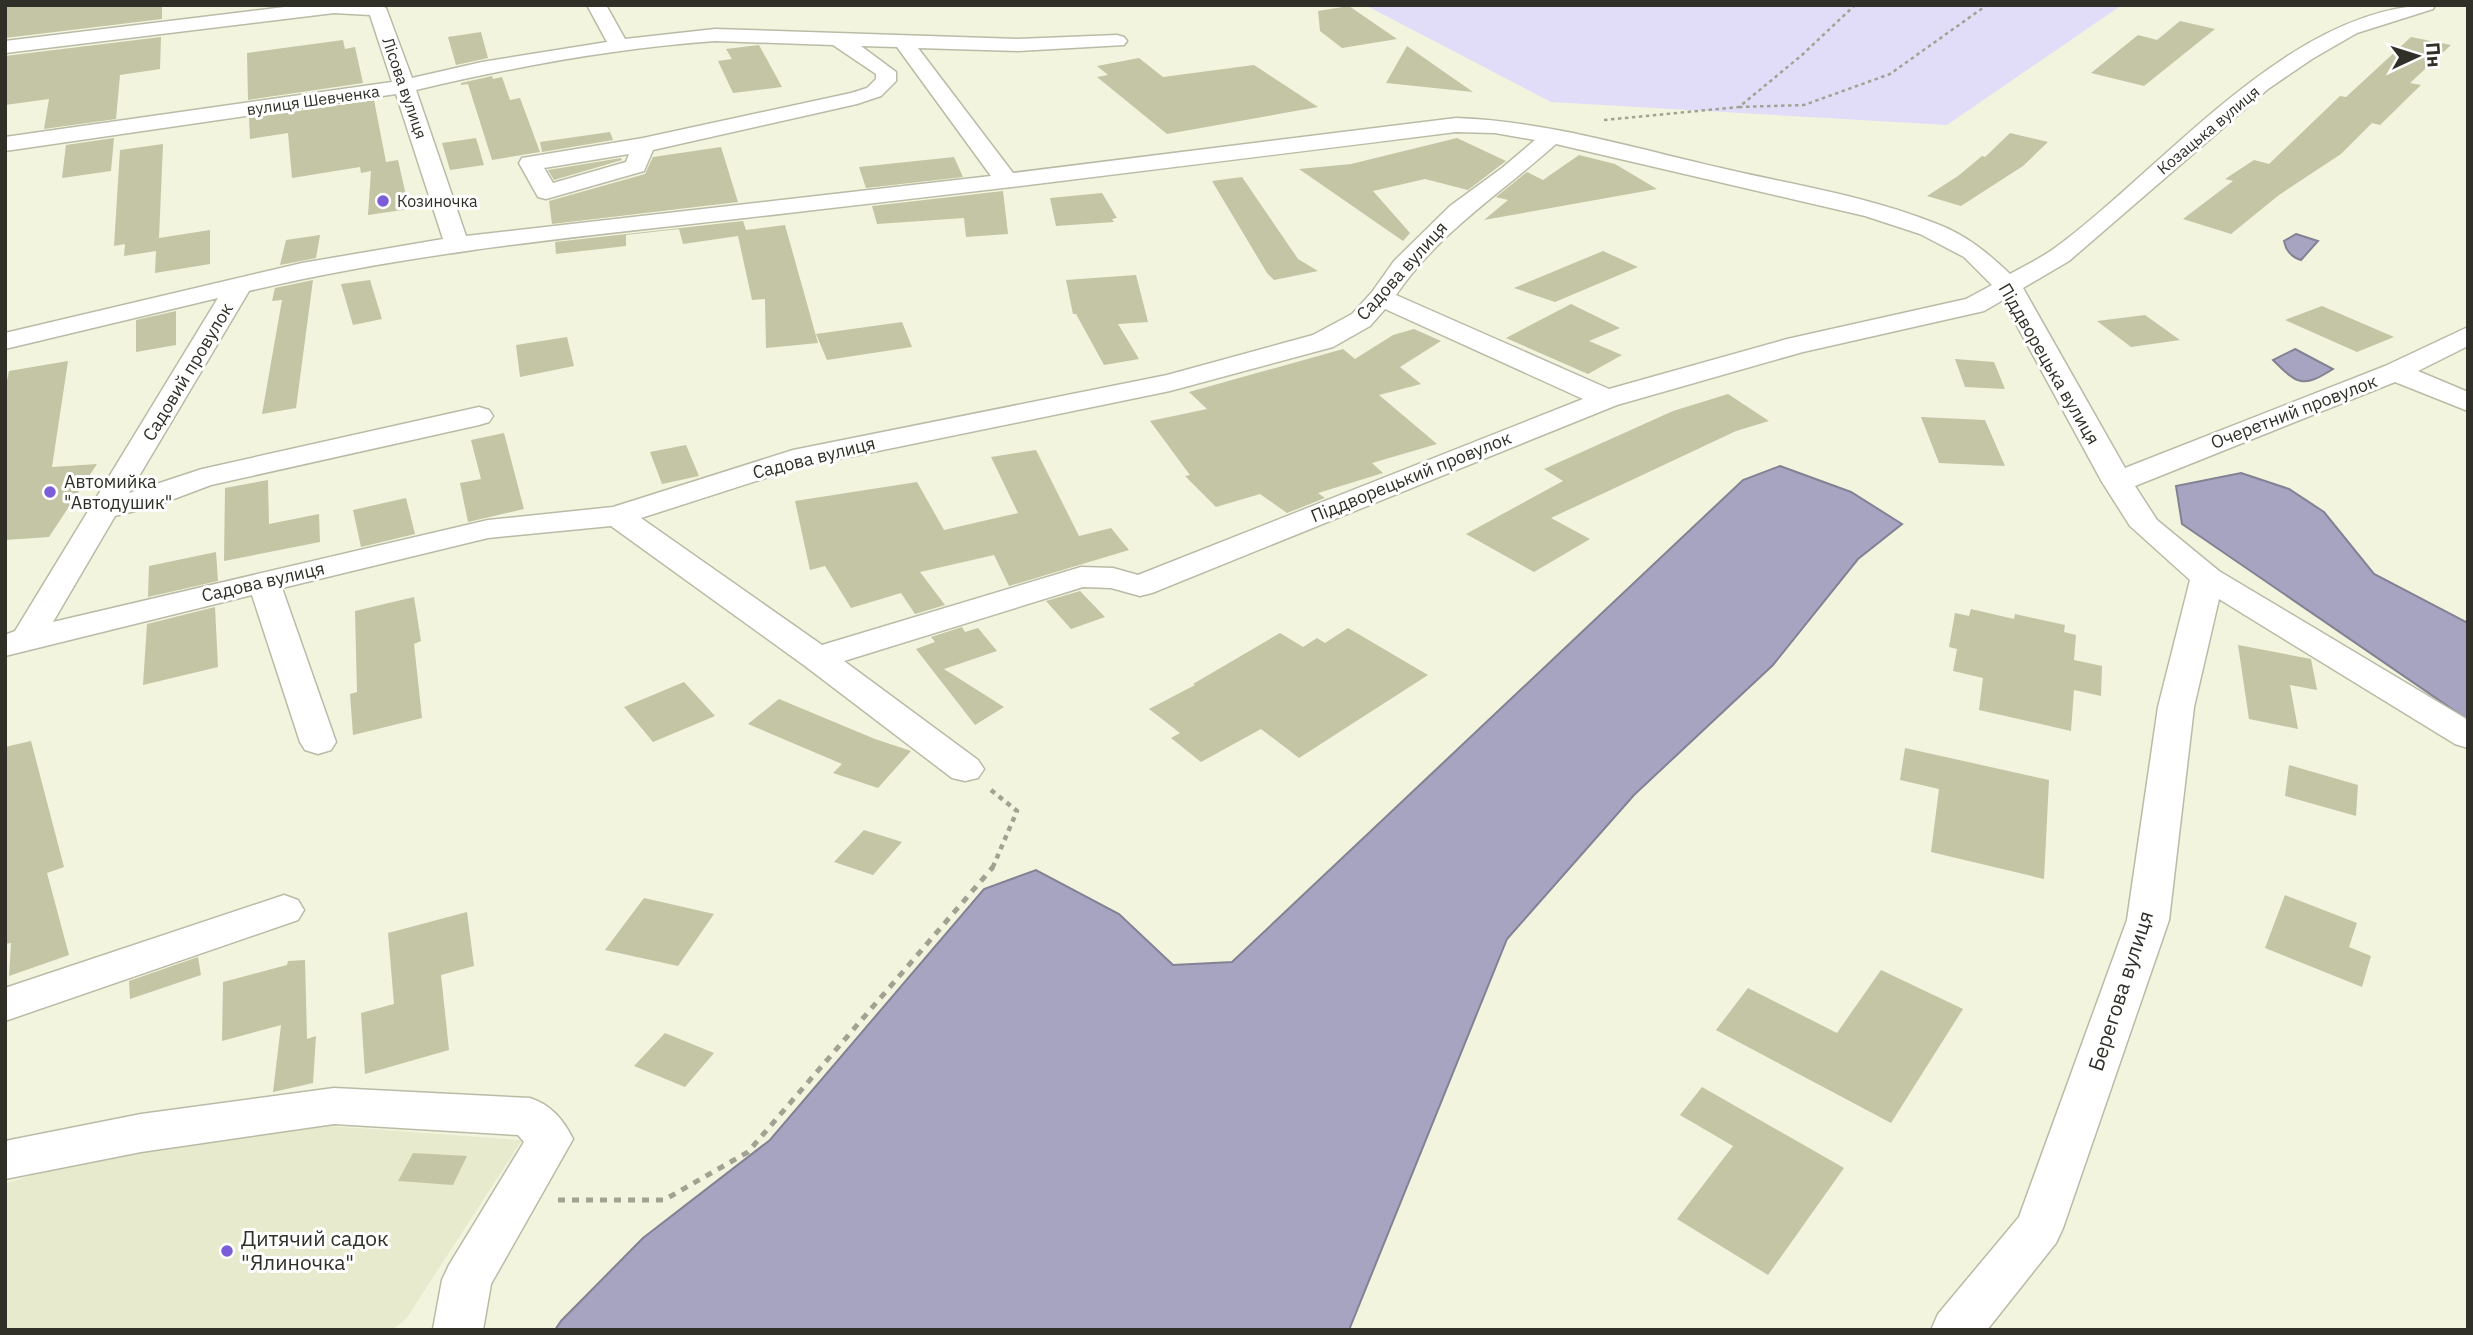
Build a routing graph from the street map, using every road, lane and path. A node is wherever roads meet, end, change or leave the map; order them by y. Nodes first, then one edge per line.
1 (596, 5) edge
2 (1854, 5) edge
3 (1987, 5) edge
4 (2426, 5) edge
5 (838, 39) junction
6 (903, 41) junction
7 (1117, 41) dead end
8 (619, 46) junction
9 (5, 47) edge
10 (405, 86) junction
11 (1739, 107) junction
12 (1591, 120) dead end
13 (1552, 136) junction
14 (5, 144) edge
15 (643, 145) dead end
16 (1007, 181) junction
17 (457, 244) junction
18 (239, 286) junction
19 (2009, 287) junction
20 (1381, 298) junction
21 (2468, 335) edge
22 (5, 341) edge
23 (2395, 372) junction
24 (1607, 399) junction
25 (2468, 402) edge
26 (479, 416) dead end
27 (2117, 482) junction
28 (106, 509) junction
29 (617, 516) junction
30 (2207, 578) junction
31 (264, 582) junction
32 (17, 642) edge
33 (817, 658) junction
34 (2468, 736) edge
35 (317, 742) dead end
36 (965, 769) joint
37 (284, 910) dead end
38 (5, 1004) edge
39 (5, 1160) edge
40 (512, 1200) junction
41 (458, 1329) edge
42 (1956, 1330) edge

1 - 8 street
2 - 11 path
3 - 11 path
4 - 19 street, Козацька вулиця
5 - 6 street, вулиця Шевченка
5 - 8 street, вулиця Шевченка
5 - 15 street
6 - 7 street, вулиця Шевченка
6 - 16 street
8 - 10 street, вулиця Шевченка
9 - 10 street, Лісова вулиця
10 - 14 street, вулиця Шевченка
10 - 17 street, Лісова вулиця
11 - 12 path
13 - 16 street, Піддворецька вулиця
13 - 19 street, Піддворецька вулиця
13 - 20 street, Садова вулиця
16 - 17 street, Піддворецька вулиця
17 - 18 street, Піддворецька вулиця
18 - 22 street, Піддворецька вулиця
18 - 28 street, Садовий провулок
19 - 24 street, Піддворецький провулок
19 - 27 street, Піддворецька вулиця
20 - 24 street
20 - 29 street, Садова вулиця
21 - 23 street, Очеретний провулок
23 - 25 street
23 - 27 street, Очеретний провулок
24 - 33 street, Піддворецький провулок
26 - 28 street
27 - 30 street, Піддворецька вулиця
28 - 32 street, Садовий провулок
29 - 31 street, Садова вулиця
29 - 33 street
30 - 34 street, Піддворецька вулиця
30 - 42 street, Берегова вулиця
31 - 32 street, Садова вулиця
31 - 35 street
33 - 36 street
36 - 40 path
37 - 38 street
39 - 40 street
40 - 41 street

